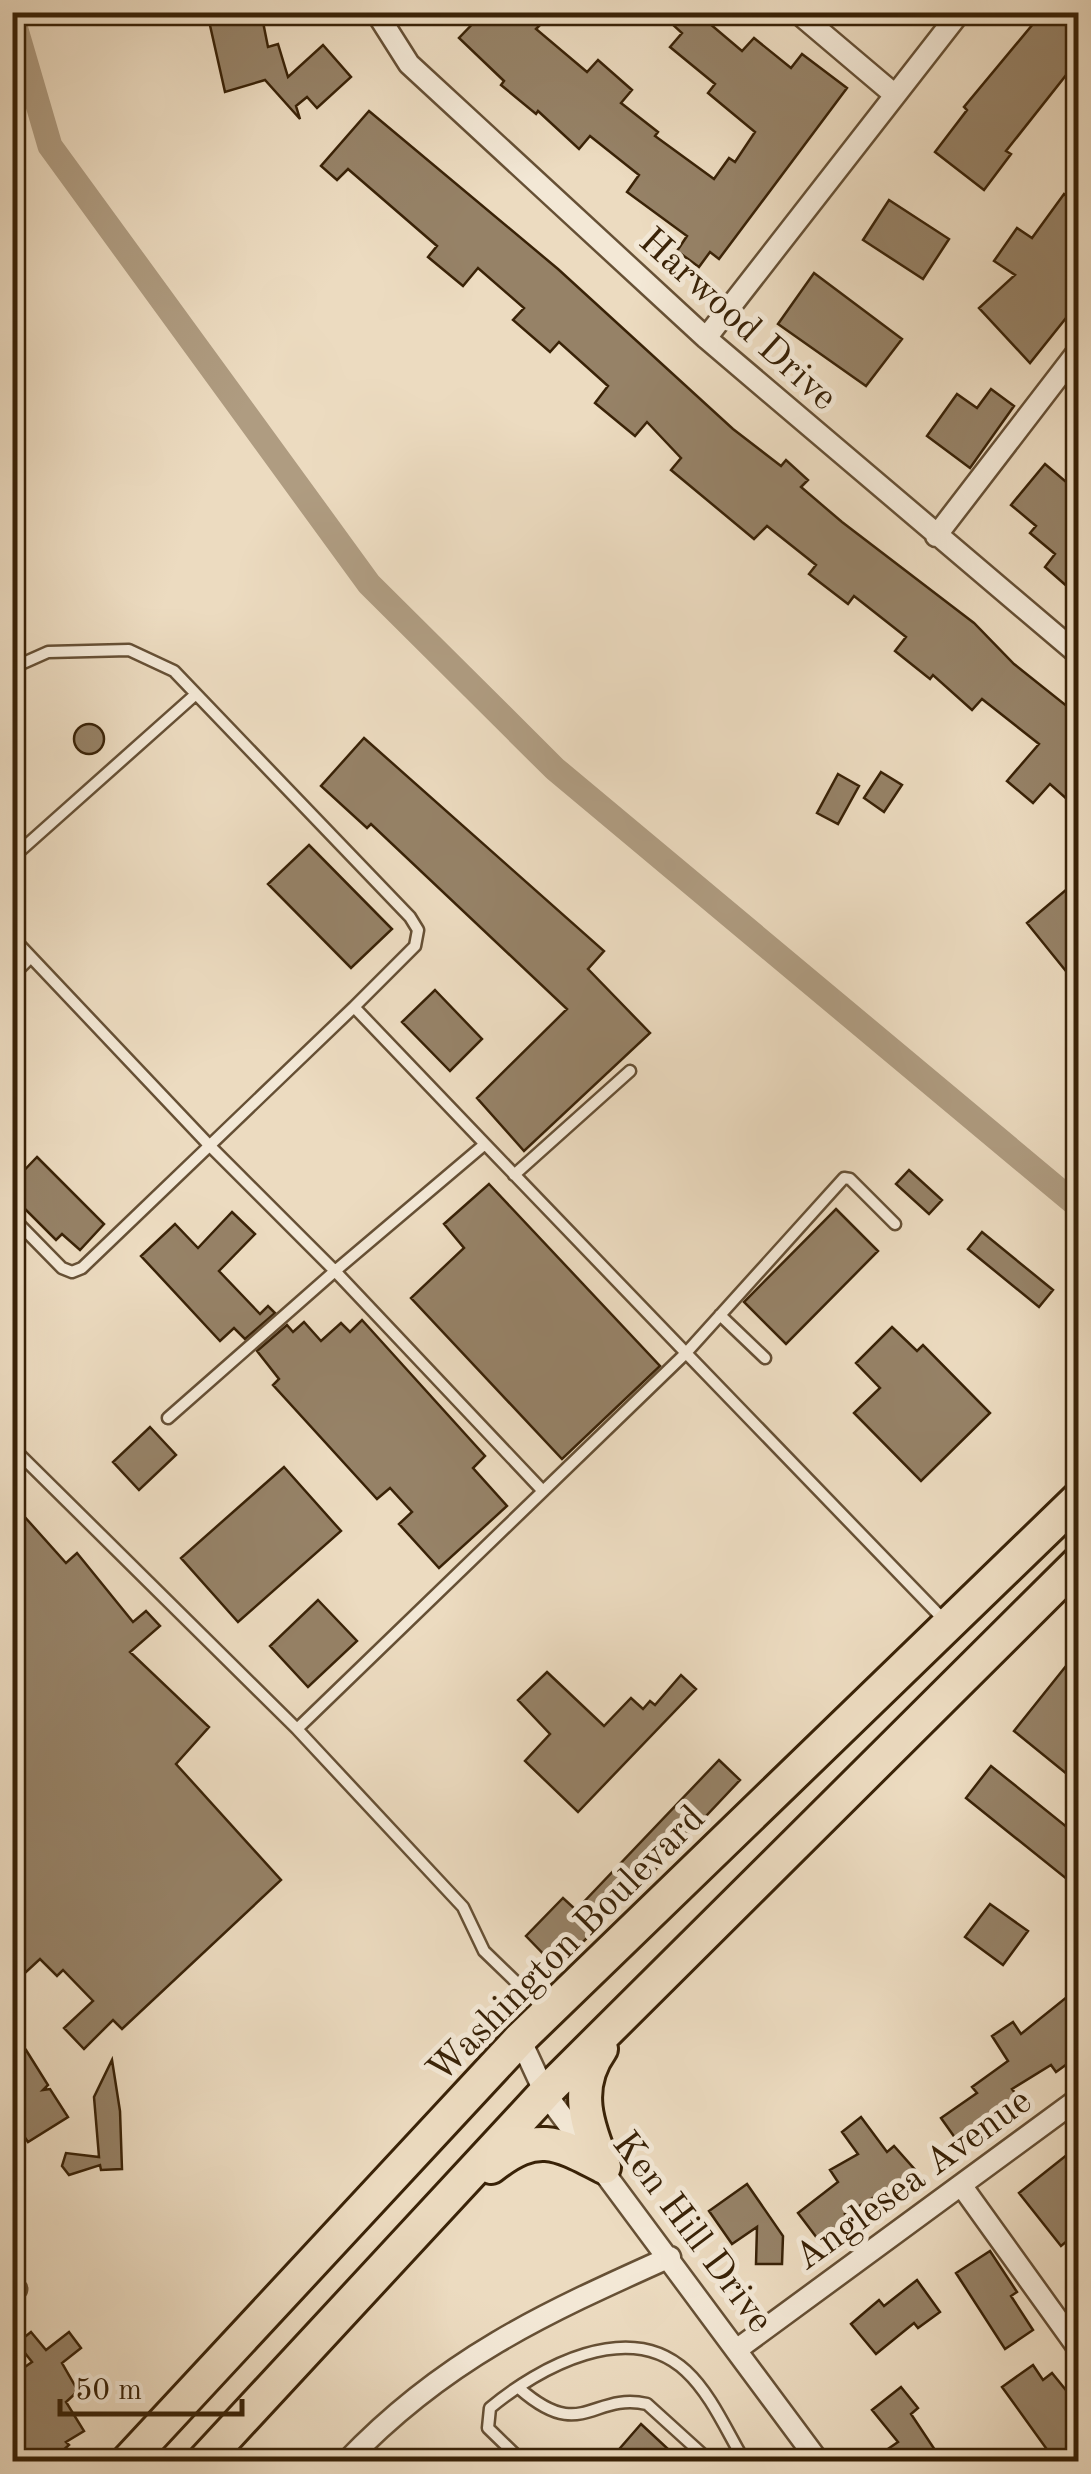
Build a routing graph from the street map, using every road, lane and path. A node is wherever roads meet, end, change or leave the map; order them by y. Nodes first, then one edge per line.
1 (376, 12) edge
2 (798, 12) edge
3 (960, 12) edge
4 (895, 95) junction
5 (706, 338) junction
6 (1078, 351) edge
7 (936, 536) junction
8 (1078, 654) edge
9 (12, 668) edge
10 (196, 694) junction
11 (12, 858) edge
12 (12, 937) edge
13 (31, 957) junction
14 (12, 976) edge
15 (354, 1007) junction
16 (630, 1071) dead end
17 (208, 1144) junction
18 (486, 1144) junction
19 (514, 1175) junction
20 (12, 1217) edge
21 (895, 1224) dead end
22 (335, 1271) junction
23 (720, 1315) junction
24 (686, 1353) junction
25 (764, 1358) dead end
26 (168, 1418) dead end
27 (14, 1451) edge
28 (541, 1489) junction
29 (1078, 1498) edge
30 (1078, 1563) edge
31 (948, 1624) junction
32 (297, 1729) junction
33 (650, 1988) junction
34 (547, 2012) junction
35 (520, 2038) junction
36 (545, 2092) junction
37 (1078, 2100) edge
38 (604, 2167) junction
39 (962, 2185) junction
40 (448, 2195) junction
41 (670, 2257) junction
42 (739, 2348) junction
43 (1078, 2348) edge
44 (520, 2389) junction
45 (127, 2462) edge
46 (203, 2462) edge
47 (346, 2462) edge
48 (523, 2462) edge
49 (711, 2462) edge
50 (746, 2462) edge
51 (819, 2462) edge

1 - 5 street, Harwood Drive
2 - 4 street
3 - 4 street
4 - 5 street
5 - 7 street, Harwood Drive
6 - 7 street
7 - 8 street, Harwood Drive
9 - 10 lane
10 - 11 lane
10 - 15 lane
12 - 13 lane
13 - 14 lane
13 - 17 lane
15 - 17 lane
15 - 18 lane
16 - 19 lane
17 - 20 lane
17 - 22 lane
18 - 19 lane
18 - 22 lane
19 - 24 lane
21 - 23 lane
22 - 26 lane
22 - 28 lane
23 - 24 lane
23 - 25 lane
24 - 28 lane
24 - 31 lane
27 - 32 lane
28 - 32 lane
29 - 31 highway, Washington Boulevard
30 - 33 highway
31 - 34 highway, Washington Boulevard
32 - 34 lane
33 - 36 highway
33 - 38 highway
34 - 35 highway, Washington Boulevard
35 - 36 street, Ken Hill Drive
35 - 45 highway, Washington Boulevard
36 - 38 street, Ken Hill Drive
36 - 40 highway
37 - 39 street, Anglesea Avenue
38 - 40 highway
38 - 41 street, Ken Hill Drive
39 - 42 street, Anglesea Avenue
39 - 43 street
40 - 46 highway
41 - 42 street, Ken Hill Drive
41 - 47 street
42 - 51 street, Ken Hill Drive
44 - 48 lane
44 - 49 lane
44 - 50 lane

